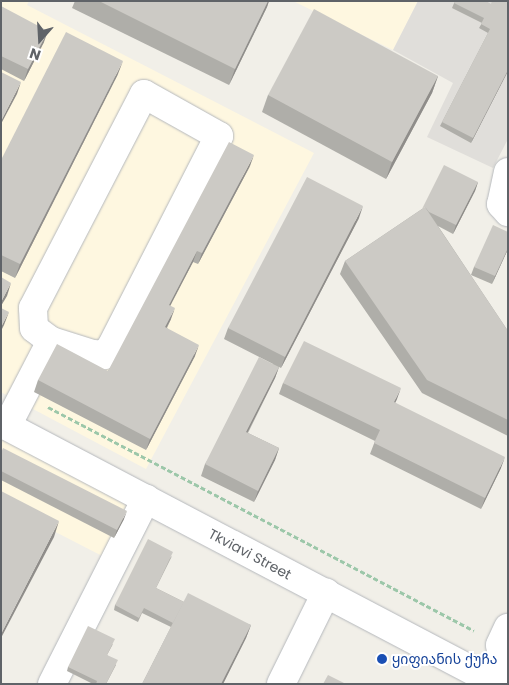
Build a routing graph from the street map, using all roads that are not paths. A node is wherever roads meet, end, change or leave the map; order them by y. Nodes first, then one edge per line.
1 (508, 172) edge
2 (508, 212) edge
3 (51, 341) junction
4 (4, 425) edge
5 (146, 499) junction
6 (326, 594) junction
7 (504, 636) edge
8 (52, 684) edge
9 (281, 684) edge
10 (498, 684) edge
11 (505, 684) edge

1 - 2 street
3 - 3 street
3 - 4 street
4 - 5 street, Tkviavi Street
5 - 6 street, Tkviavi Street
5 - 8 street
6 - 9 street
6 - 10 street, Tkviavi Street
7 - 11 street

